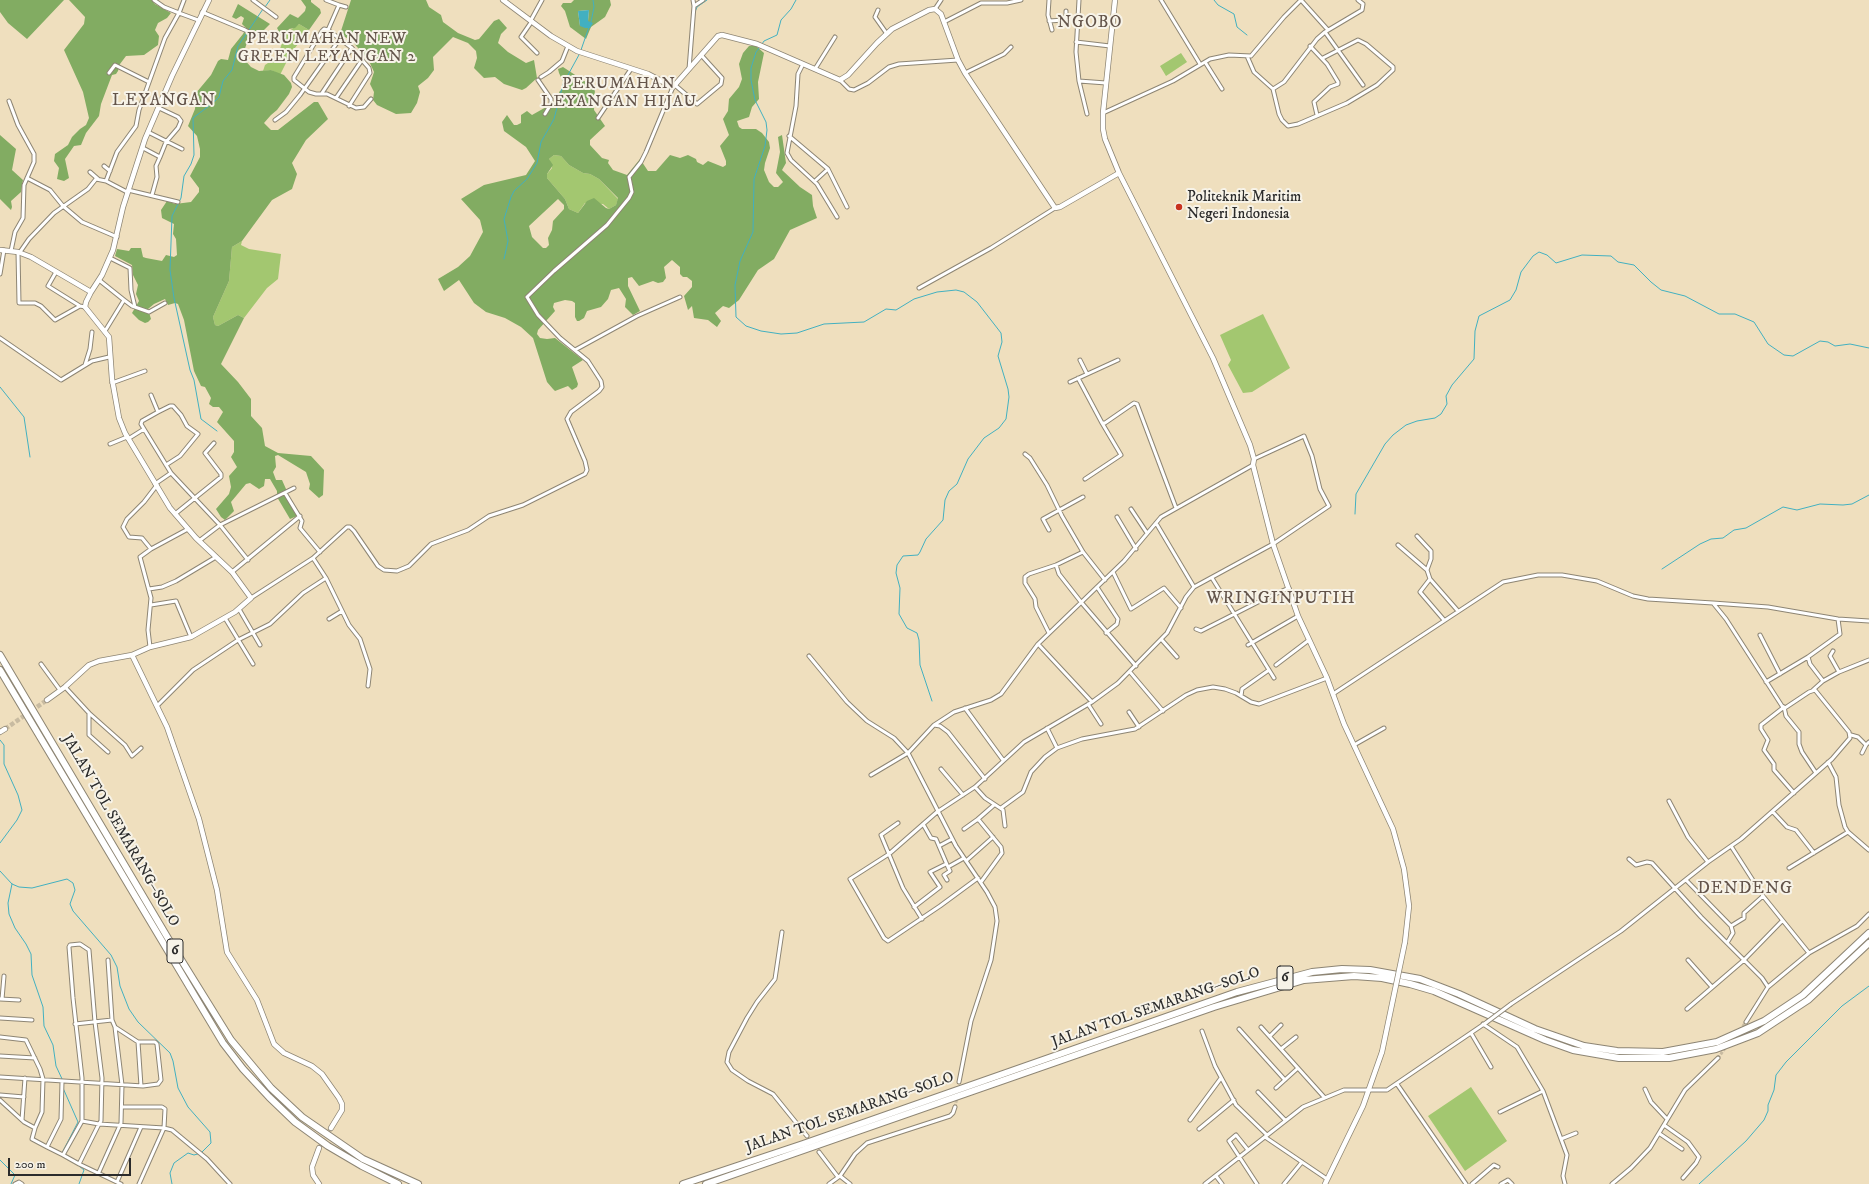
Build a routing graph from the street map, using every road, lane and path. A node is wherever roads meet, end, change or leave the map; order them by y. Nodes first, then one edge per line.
1 (154, 0) edge
2 (184, 0) edge
3 (209, 0) edge
4 (254, 0) edge
5 (326, 0) edge
6 (504, 0) edge
7 (542, 0) edge
8 (693, 0) edge
9 (703, 0) edge
10 (941, 0) edge
11 (1021, 0) edge
12 (1049, 0) edge
13 (1079, 0) edge
14 (1115, 0) edge
15 (1161, 0) edge
16 (1301, 0) edge
17 (1358, 0) edge
18 (339, 5) junction
19 (694, 6) junction
20 (346, 7) dead end
21 (935, 9) junction
22 (878, 10) dead end
23 (1066, 11) dead end
24 (202, 12) junction
25 (179, 13) junction
26 (276, 17) dead end
27 (198, 20) junction
28 (531, 21) junction
29 (1049, 21) junction
30 (944, 22) junction
31 (328, 30) junction
32 (1052, 30) dead end
33 (1326, 31) junction
34 (887, 34) junction
35 (255, 35) dead end
36 (835, 37) dead end
37 (339, 40) junction
38 (1076, 42) junction
39 (568, 46) junction
40 (1110, 46) junction
41 (1310, 46) junction
42 (1010, 47) dead end
43 (352, 48) junction
44 (1338, 50) junction
45 (537, 53) dead end
46 (702, 56) junction
47 (1247, 56) junction
48 (1323, 58) junction
49 (362, 60) junction
50 (958, 60) junction
51 (1205, 62) junction
52 (803, 64) junction
53 (1200, 64) junction
54 (631, 69) junction
55 (815, 69) junction
56 (688, 70) junction
57 (109, 73) dead end
58 (965, 73) junction
59 (840, 80) junction
60 (1079, 81) junction
61 (150, 82) junction
62 (1106, 83) junction
63 (1363, 85) dead end
64 (675, 86) junction
65 (1222, 89) dead end
66 (1274, 89) junction
67 (304, 90) junction
68 (322, 93) junction
69 (336, 98) junction
70 (371, 99) dead end
71 (9, 101) dead end
72 (349, 106) junction
73 (159, 108) junction
74 (1103, 113) junction
75 (545, 114) dead end
76 (1087, 114) dead end
77 (1317, 115) junction
78 (598, 118) dead end
79 (275, 120) dead end
80 (148, 132) junction
81 (789, 136) junction
82 (166, 142) junction
83 (143, 148) junction
84 (182, 149) dead end
85 (160, 157) junction
86 (104, 166) dead end
87 (828, 169) junction
88 (110, 171) junction
89 (90, 172) dead end
90 (1119, 173) junction
91 (27, 178) junction
92 (98, 179) junction
93 (106, 181) junction
94 (815, 181) junction
95 (128, 191) junction
96 (152, 195) junction
97 (178, 202) dead end
98 (63, 206) junction
99 (847, 207) dead end
100 (1055, 208) junction
101 (837, 217) dead end
102 (117, 238) junction
103 (2, 250) edge
104 (11, 251) junction
105 (19, 252) junction
106 (110, 258) junction
107 (56, 272) junction
108 (0, 274) edge
109 (99, 280) junction
110 (919, 288) dead end
111 (92, 292) junction
112 (680, 297) dead end
113 (124, 300) junction
114 (165, 303) dead end
115 (80, 306) junction
116 (85, 307) junction
117 (135, 307) junction
118 (105, 331) junction
119 (92, 332) dead end
120 (0, 338) edge
121 (575, 350) junction
122 (109, 358) junction
123 (1080, 360) dead end
124 (1118, 360) dead end
125 (85, 365) junction
126 (145, 371) dead end
127 (1087, 374) junction
128 (1078, 378) junction
129 (1070, 382) dead end
130 (112, 383) junction
131 (151, 395) dead end
132 (158, 412) junction
133 (1102, 423) junction
134 (144, 429) junction
135 (128, 438) junction
136 (214, 443) dead end
137 (110, 444) dead end
138 (1025, 454) dead end
139 (1254, 458) junction
140 (166, 465) junction
141 (1253, 466) junction
142 (170, 473) junction
143 (1084, 479) dead end
144 (156, 484) junction
145 (294, 488) dead end
146 (284, 493) junction
147 (1083, 497) dead end
148 (196, 498) junction
149 (1176, 508) junction
150 (1131, 509) dead end
151 (1059, 511) junction
152 (175, 514) junction
153 (300, 516) junction
154 (1117, 517) dead end
155 (1156, 523) junction
156 (220, 525) junction
157 (188, 529) junction
158 (1049, 530) dead end
159 (1147, 533) junction
160 (1417, 536) dead end
161 (199, 541) junction
162 (1273, 544) junction
163 (1398, 544) dead end
164 (151, 549) junction
165 (1136, 549) junction
166 (320, 552) junction
167 (1083, 552) junction
168 (216, 557) junction
169 (313, 558) junction
170 (248, 560) junction
171 (1056, 565) junction
172 (1427, 570) junction
173 (232, 572) junction
174 (1113, 572) junction
175 (326, 578) junction
176 (1212, 578) junction
177 (1430, 578) junction
178 (1105, 580) junction
179 (1096, 587) junction
180 (1194, 587) junction
181 (1289, 588) junction
182 (149, 589) junction
183 (251, 598) junction
184 (1081, 602) junction
185 (1713, 603) junction
186 (151, 605) junction
187 (1181, 608) junction
188 (239, 609) junction
189 (342, 610) junction
190 (1458, 611) junction
191 (1234, 614) junction
192 (1298, 616) junction
193 (225, 618) junction
194 (329, 619) dead end
195 (1838, 619) junction
196 (1444, 620) junction
197 (1869, 621) edge
198 (1196, 629) dead end
199 (252, 631) junction
200 (1049, 633) junction
201 (1106, 633) junction
202 (1760, 635) dead end
203 (191, 637) junction
204 (1161, 639) junction
205 (238, 640) junction
206 (1309, 640) junction
207 (1252, 642) junction
208 (1038, 644) junction
209 (260, 645) dead end
210 (1248, 645) dead end
211 (150, 647) junction
212 (1833, 650) dead end
213 (0, 655) edge
214 (132, 655) junction
215 (809, 656) dead end
216 (1808, 657) junction
217 (1177, 658) dead end
218 (1869, 660) edge
219 (41, 664) dead end
220 (254, 664) dead end
221 (1276, 665) dead end
222 (1136, 666) junction
223 (0, 670) edge
224 (1269, 670) junction
225 (1130, 672) junction
226 (1839, 672) junction
227 (1780, 674) junction
228 (1274, 678) dead end
229 (1327, 678) junction
230 (1823, 681) junction
231 (1766, 682) junction
232 (368, 686) dead end
233 (65, 687) junction
234 (60, 690) junction
235 (1813, 690) junction
236 (1333, 694) junction
237 (1241, 696) junction
238 (47, 700) tunnel mouth
239 (1092, 702) junction
240 (1088, 704) junction
241 (157, 706) junction
242 (1784, 707) junction
243 (965, 708) junction
244 (1163, 711) junction
245 (1128, 712) dead end
246 (89, 713) junction
247 (1101, 724) dead end
248 (934, 725) junction
249 (1139, 727) junction
250 (1047, 728) junction
251 (1384, 728) dead end
252 (1851, 736) junction
253 (1868, 744) edge
254 (1354, 745) junction
255 (141, 748) dead end
256 (1057, 748) junction
257 (108, 752) dead end
258 (908, 753) junction
259 (1862, 753) dead end
260 (1003, 760) junction
261 (1828, 762) junction
262 (941, 768) dead end
263 (1816, 773) junction
264 (871, 775) dead end
265 (985, 779) junction
266 (975, 787) junction
267 (1794, 793) junction
268 (963, 795) junction
269 (1669, 801) dead end
270 (994, 805) junction
271 (1001, 808) junction
272 (937, 812) junction
273 (1773, 812) junction
274 (978, 819) junction
275 (898, 823) dead end
276 (923, 824) junction
277 (1005, 826) dead end
278 (964, 828) dead end
279 (1848, 832) junction
280 (993, 837) junction
281 (952, 839) junction
282 (939, 846) junction
283 (1731, 846) junction
284 (1869, 850) edge
285 (1814, 853) junction
286 (890, 854) junction
287 (1629, 859) dead end
288 (965, 860) junction
289 (1708, 862) junction
290 (946, 864) junction
291 (948, 868) junction
292 (1789, 868) dead end
293 (978, 878) junction
294 (947, 880) dead end
295 (1686, 880) junction
296 (981, 882) junction
297 (1676, 889) junction
298 (1763, 896) junction
299 (914, 907) junction
300 (1869, 914) edge
301 (922, 919) junction
302 (1782, 921) junction
303 (1731, 926) junction
304 (782, 932) dead end
305 (1869, 933) edge
306 (1727, 943) junction
307 (1869, 943) edge
308 (1809, 953) junction
309 (108, 960) dead end
310 (1688, 960) dead end
311 (1744, 960) junction
312 (4, 976) dead end
313 (1712, 987) junction
314 (1768, 987) junction
315 (1, 999) edge
316 (19, 1000) dead end
317 (1687, 1010) dead end
318 (0, 1018) edge
319 (32, 1020) dead end
320 (112, 1020) junction
321 (95, 1022) junction
322 (1746, 1022) tunnel mouth
323 (75, 1024) junction
324 (1483, 1024) junction
325 (1281, 1026) dead end
326 (115, 1027) junction
327 (1261, 1027) dead end
328 (1239, 1029) dead end
329 (1202, 1031) dead end
330 (1471, 1033) junction
331 (1270, 1036) junction
332 (0, 1037) edge
333 (1296, 1037) dead end
334 (138, 1042) junction
335 (1281, 1049) junction
336 (0, 1056) edge
337 (35, 1058) junction
338 (1718, 1058) tunnel mouth
339 (1491, 1067) dead end
340 (1298, 1068) junction
341 (0, 1077) edge
342 (25, 1078) junction
343 (1221, 1078) junction
344 (43, 1079) junction
345 (1285, 1080) junction
346 (62, 1082) junction
347 (82, 1082) junction
348 (959, 1082) dead end
349 (102, 1083) junction
350 (122, 1084) junction
351 (1397, 1084) junction
352 (141, 1086) junction
353 (1276, 1088) dead end
354 (1645, 1089) dead end
355 (1369, 1091) junction
356 (1543, 1091) junction
357 (1258, 1092) dead end
358 (0, 1095) edge
359 (24, 1097) junction
360 (1324, 1097) junction
361 (0, 1100) edge
362 (1234, 1100) junction
363 (122, 1106) junction
364 (955, 1107) tunnel mouth
365 (1500, 1112) dead end
366 (1667, 1119) junction
367 (22, 1120) junction
368 (1190, 1120) dead end
369 (1285, 1120) junction
370 (82, 1121) junction
371 (99, 1124) junction
372 (120, 1125) junction
373 (1664, 1125) junction
374 (141, 1127) junction
375 (35, 1128) junction
376 (164, 1128) junction
377 (331, 1128) tunnel mouth
378 (1199, 1130) dead end
379 (1576, 1133) dead end
380 (1660, 1134) junction
381 (806, 1136) dead end
382 (1266, 1136) junction
383 (1561, 1139) junction
384 (47, 1147) junction
385 (319, 1148) tunnel mouth
386 (1682, 1149) dead end
387 (1248, 1150) junction
388 (819, 1152) dead end
389 (63, 1155) junction
390 (1238, 1158) junction
391 (1302, 1162) junction
392 (79, 1164) junction
393 (1498, 1167) dead end
394 (99, 1172) junction
395 (1216, 1176) junction
396 (839, 1177) junction
397 (1683, 1178) dead end
398 (1327, 1179) junction
399 (117, 1182) junction
400 (15, 1184) edge
401 (22, 1184) edge
402 (121, 1184) edge
403 (139, 1184) edge
404 (230, 1184) edge
405 (319, 1184) edge
406 (398, 1184) edge
407 (418, 1184) edge
408 (683, 1184) edge
409 (706, 1184) edge
410 (829, 1184) edge
411 (850, 1184) edge
412 (1205, 1184) edge
413 (1222, 1184) edge
414 (1257, 1184) edge
415 (1284, 1184) edge
416 (1325, 1184) edge
417 (1466, 1184) edge
418 (1472, 1184) edge
419 (1501, 1184) edge
420 (1512, 1184) edge
421 (1565, 1184) edge
422 (1612, 1184) edge

1 - 25 street
2 - 25 street
3 - 24 street
4 - 26 street
5 - 18 street
6 - 28 street
7 - 28 street
8 - 19 street
9 - 19 street
10 - 21 street
11 - 30 street
12 - 29 street
13 - 38 street
14 - 40 street
15 - 53 street
16 - 33 street
16 - 47 street
17 - 33 street
18 - 20 street
18 - 31 street
19 - 56 street
21 - 30 street
21 - 34 street
22 - 34 street
23 - 29 street
24 - 27 street
24 - 35 street
25 - 27 street
25 - 61 street
27 - 73 street
28 - 39 street
28 - 45 street
29 - 32 street
30 - 50 street
31 - 37 street
31 - 67 street
33 - 41 street
33 - 44 street
34 - 59 street
36 - 55 street
37 - 43 street
37 - 67 street
38 - 40 street
38 - 60 street
39 - 54 street
39 - 75 street
40 - 62 street
41 - 48 street
41 - 66 street
42 - 58 street
43 - 49 street
43 - 68 street
44 - 48 street
44 - 63 street
44 - 77 street
46 - 52 street
46 - 56 street
46 - 64 street
47 - 51 street
47 - 66 street
48 - 77 street
49 - 69 street
49 - 72 street
50 - 58 street
50 - 59 street
51 - 53 street
51 - 65 street
52 - 55 street
52 - 81 street
53 - 74 street
54 - 64 street
54 - 78 street
55 - 59 street
56 - 64 street
57 - 61 street
58 - 100 street
60 - 62 street
60 - 76 street
61 - 88 street
62 - 74 street
64 - 121 street
66 - 77 street
67 - 68 street
67 - 79 street
68 - 69 street
69 - 72 street
70 - 72 street
71 - 91 street
73 - 80 street
73 - 82 street
74 - 90 street
80 - 82 street
80 - 83 street
81 - 87 street
81 - 94 street
82 - 84 street
82 - 85 street
83 - 85 street
83 - 95 street
85 - 96 street
86 - 88 street
87 - 94 street
87 - 99 street
88 - 93 street
89 - 92 street
90 - 100 street
90 - 139 street
91 - 98 street
91 - 104 street
92 - 93 street
92 - 98 street
93 - 95 street
94 - 101 street
95 - 96 street
95 - 102 street
96 - 97 street
98 - 102 street
98 - 105 street
100 - 110 street
102 - 106 street
103 - 104 street
103 - 108 street
104 - 105 street
105 - 107 street
105 - 115 street
106 - 109 street
106 - 117 street
107 - 111 street
107 - 115 street
109 - 111 street
109 - 113 street
111 - 116 street
112 - 121 street
113 - 117 street
113 - 118 street
114 - 117 street
115 - 116 street
116 - 118 street
118 - 122 street
119 - 125 street
120 - 125 street
121 - 166 street
122 - 125 street
122 - 130 street
123 - 127 street
124 - 127 street
126 - 130 street
127 - 128 street
128 - 129 street
128 - 133 street
130 - 135 street
131 - 132 street
132 - 134 street
132 - 140 street
133 - 143 street
133 - 149 street
134 - 135 street
134 - 140 street
135 - 137 street
135 - 144 street
136 - 148 street
138 - 151 street
139 - 141 street
139 - 162 street
140 - 142 street
141 - 149 street
141 - 162 street
142 - 144 street
142 - 148 street
144 - 152 street
144 - 164 street
145 - 146 street
146 - 153 street
146 - 156 street
147 - 151 street
148 - 152 street
148 - 156 street
149 - 155 street
150 - 159 street
151 - 158 street
151 - 167 street
152 - 157 street
153 - 166 street
153 - 170 street
154 - 165 street
155 - 159 street
155 - 180 street
156 - 161 street
156 - 170 street
157 - 161 street
157 - 164 street
159 - 165 street
160 - 172 street
161 - 168 street
162 - 176 street
162 - 181 street
163 - 172 street
164 - 182 street
165 - 174 street
166 - 169 street
167 - 171 street
167 - 178 street
168 - 173 street
168 - 182 street
169 - 175 street
169 - 183 street
170 - 173 street
171 - 184 street
171 - 200 street
172 - 177 street
173 - 183 street
174 - 178 street
174 - 187 street
175 - 189 street
175 - 199 street
176 - 180 street
176 - 191 street
177 - 190 street
177 - 196 street
178 - 179 street
179 - 184 street
179 - 201 street
180 - 187 street
181 - 191 street
181 - 192 street
182 - 186 street
183 - 188 street
184 - 200 street
184 - 201 street
185 - 190 street
185 - 195 street
185 - 231 street
186 - 203 street
186 - 211 street
187 - 204 street
188 - 193 street
188 - 199 street
189 - 194 street
189 - 232 street
190 - 196 street
191 - 198 street
191 - 207 street
192 - 206 street
192 - 207 street
193 - 203 street
193 - 205 street
195 - 197 street
195 - 216 street
196 - 236 street
199 - 205 street
199 - 209 street
200 - 208 street
201 - 222 street
202 - 227 street
203 - 211 street
204 - 217 street
204 - 222 street
205 - 220 street
205 - 241 street
206 - 221 street
206 - 229 street
207 - 210 street
207 - 224 street
208 - 239 street
208 - 243 street
211 - 214 street
212 - 226 street
213 - 407 highway, JALAN TOL SEMARANG–SOLO / 6
214 - 233 street
214 - 241 street
215 - 258 street
216 - 227 street
216 - 230 street
218 - 226 street
219 - 234 street
222 - 225 street
223 - 406 highway, JALAN TOL SEMARANG–SOLO / 6
224 - 228 street
224 - 237 street
225 - 239 street
225 - 244 street
226 - 230 street
227 - 231 street
229 - 236 street
229 - 237 street
230 - 235 street
231 - 242 street
233 - 234 street
233 - 246 street
234 - 238 street
235 - 242 street
235 - 252 street
236 - 254 street
237 - 244 street
239 - 240 street
240 - 247 street
240 - 250 street
241 - 377 street
242 - 263 street
242 - 267 street
243 - 248 street
243 - 260 street
244 - 249 street
245 - 249 street
246 - 255 street
246 - 257 street
248 - 258 street
248 - 265 street
249 - 256 street
250 - 256 street
250 - 260 street
251 - 254 street
252 - 253 street
252 - 261 street
253 - 259 street
254 - 355 street, bridge
256 - 271 street
258 - 264 street
258 - 272 street
260 - 265 street
261 - 263 street
261 - 279 street
262 - 268 street
263 - 267 street
265 - 266 street
266 - 268 street
266 - 270 street
267 - 273 street
268 - 272 street
269 - 289 street
270 - 271 street
270 - 274 street
271 - 277 street
272 - 276 street
272 - 281 street
273 - 283 street
273 - 285 street
274 - 278 street
274 - 280 street
275 - 286 street
276 - 282 street
276 - 286 street
279 - 284 street
279 - 285 street
280 - 288 street
280 - 296 street
281 - 282 street
281 - 288 street
282 - 290 street
283 - 289 street
283 - 298 street
285 - 292 street
286 - 299 street
286 - 301 street
287 - 297 street
288 - 291 street
288 - 293 street
289 - 295 street
290 - 291 street
290 - 299 street
291 - 294 street
293 - 296 street
293 - 301 street
295 - 297 street
295 - 303 street
296 - 348 street
297 - 306 street
297 - 324 street, bridge
298 - 302 street
298 - 303 street
299 - 301 street
300 - 308 street
302 - 308 street
302 - 311 street
303 - 306 street
304 - 381 street
305 - 408 highway, JALAN TOL SEMARANG–SOLO / 6
306 - 311 street
307 - 409 highway, JALAN TOL SEMARANG–SOLO / 6
308 - 314 street
309 - 320 street
310 - 313 street
311 - 313 street
311 - 314 street
312 - 315 street
313 - 317 street
314 - 322 street
315 - 316 street
318 - 319 street
320 - 321 street
320 - 326 street
321 - 323 street
321 - 323 street
321 - 349 street
323 - 347 street
324 - 330 street
324 - 356 street
325 - 331 street
326 - 334 street
326 - 350 street
327 - 331 street
328 - 345 street
329 - 343 street
330 - 339 street
330 - 351 street
331 - 335 street
332 - 337 street
333 - 335 street
334 - 352 street
334 - 352 street
335 - 340 street
336 - 337 street
337 - 344 street
338 - 366 street
340 - 345 street
340 - 360 street
341 - 342 street
342 - 344 street
342 - 359 street
343 - 362 street
343 - 368 street
344 - 346 street
344 - 375 street
345 - 353 street
346 - 347 street
346 - 384 street
347 - 349 street
347 - 370 street
349 - 350 street
349 - 371 street
350 - 352 street
350 - 363 street
351 - 355 street
351 - 417 street
354 - 366 street
355 - 360 street
355 - 398 street
356 - 365 street
356 - 383 street
357 - 369 street
358 - 359 street
359 - 367 street
360 - 369 street
361 - 367 street
362 - 378 street
362 - 382 street
363 - 372 street
363 - 376 street
364 - 396 street
366 - 373 street
367 - 375 street
369 - 382 street
370 - 371 street
370 - 389 street
371 - 372 street
371 - 392 street
372 - 374 street
372 - 394 street
373 - 380 street
373 - 397 street
374 - 376 street
374 - 399 street
375 - 384 street
376 - 403 street
376 - 404 street
379 - 383 street
380 - 386 street
380 - 422 street
382 - 387 street
382 - 391 street
383 - 421 street
384 - 389 street
385 - 405 street
387 - 390 street
387 - 390 street
388 - 396 street
389 - 392 street
390 - 395 street
390 - 414 street
391 - 398 street
391 - 415 street
392 - 394 street
393 - 418 street
394 - 399 street
395 - 412 street
395 - 413 street
396 - 410 street
396 - 411 street
398 - 416 street
399 - 402 street
400 - 401 street
419 - 420 street

